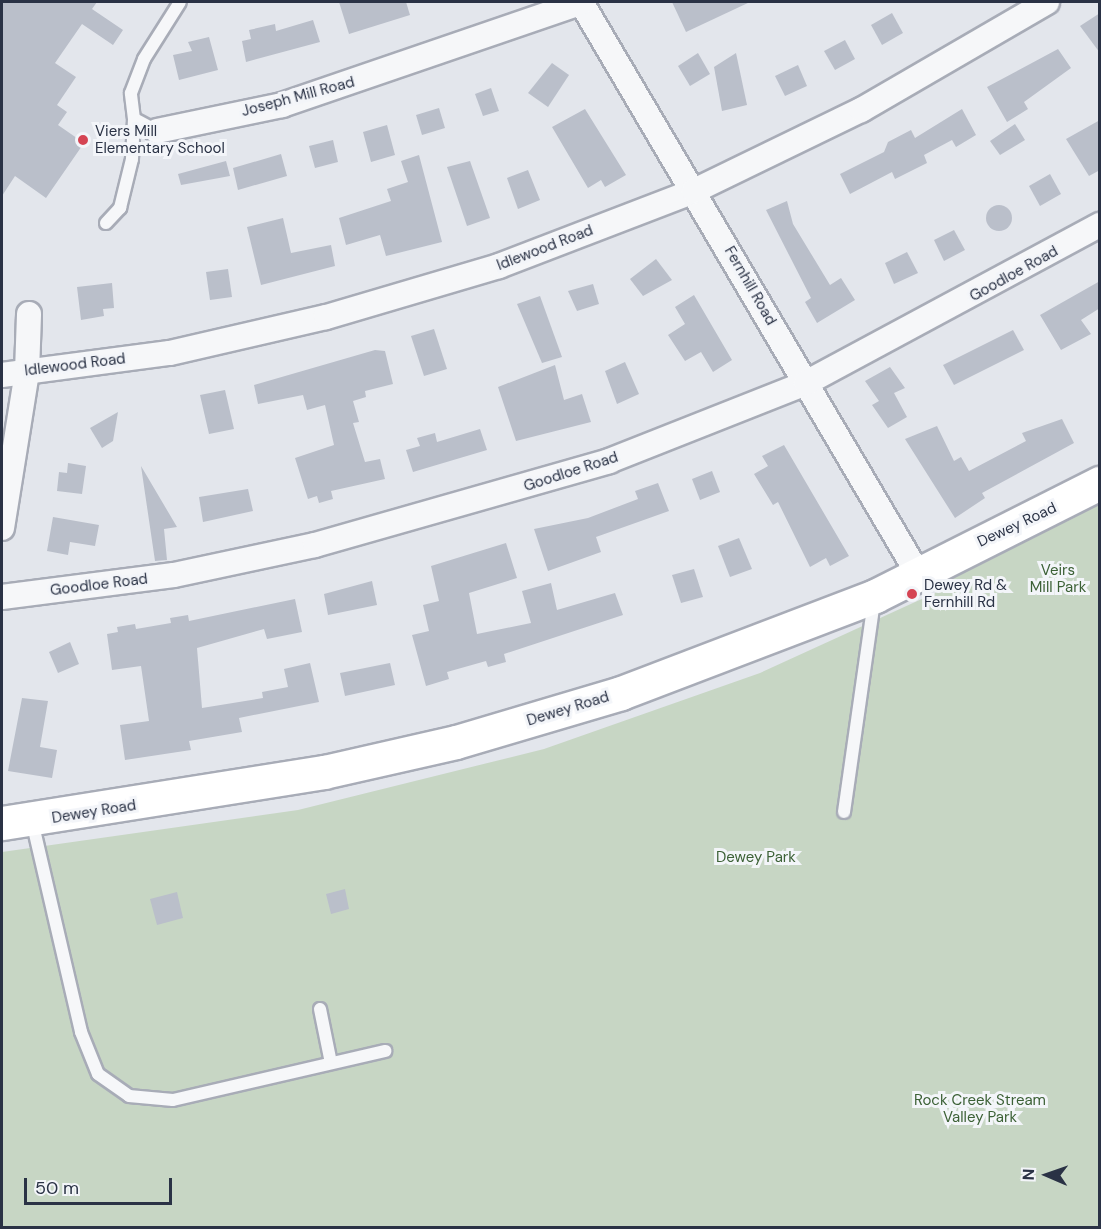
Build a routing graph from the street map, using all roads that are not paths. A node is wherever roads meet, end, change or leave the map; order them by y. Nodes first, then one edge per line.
1 (180, 2) edge
2 (582, 2) edge
3 (1047, 2) edge
4 (134, 119) junction
5 (157, 131) joint
6 (694, 191) junction
7 (106, 223) dead end
8 (1100, 225) edge
9 (29, 314) dead end
10 (27, 372) junction
11 (2, 375) edge
12 (806, 383) junction
13 (1100, 483) edge
14 (2, 528) edge
15 (917, 572) junction
16 (875, 596) junction
17 (2, 597) edge
18 (844, 812) dead end
19 (17, 822) edge
20 (320, 1009) dead end
21 (386, 1051) dead end
22 (331, 1063) junction

1 - 4 lane
2 - 5 street, Joseph Mill Road
2 - 6 street, Fernhill Road
3 - 6 street, Idlewood Road
4 - 5 lane, Joseph Mill Road
4 - 7 lane
6 - 10 street, Idlewood Road
6 - 12 street, Fernhill Road
8 - 12 street, Goodloe Road
9 - 10 street
10 - 11 street, Idlewood Road
10 - 14 street
12 - 15 street, Fernhill Road
12 - 17 street, Goodloe Road
13 - 15 street, Dewey Road
15 - 16 street, Dewey Road
16 - 18 lane
16 - 19 street, Dewey Road
19 - 22 lane
20 - 22 lane
21 - 22 lane

